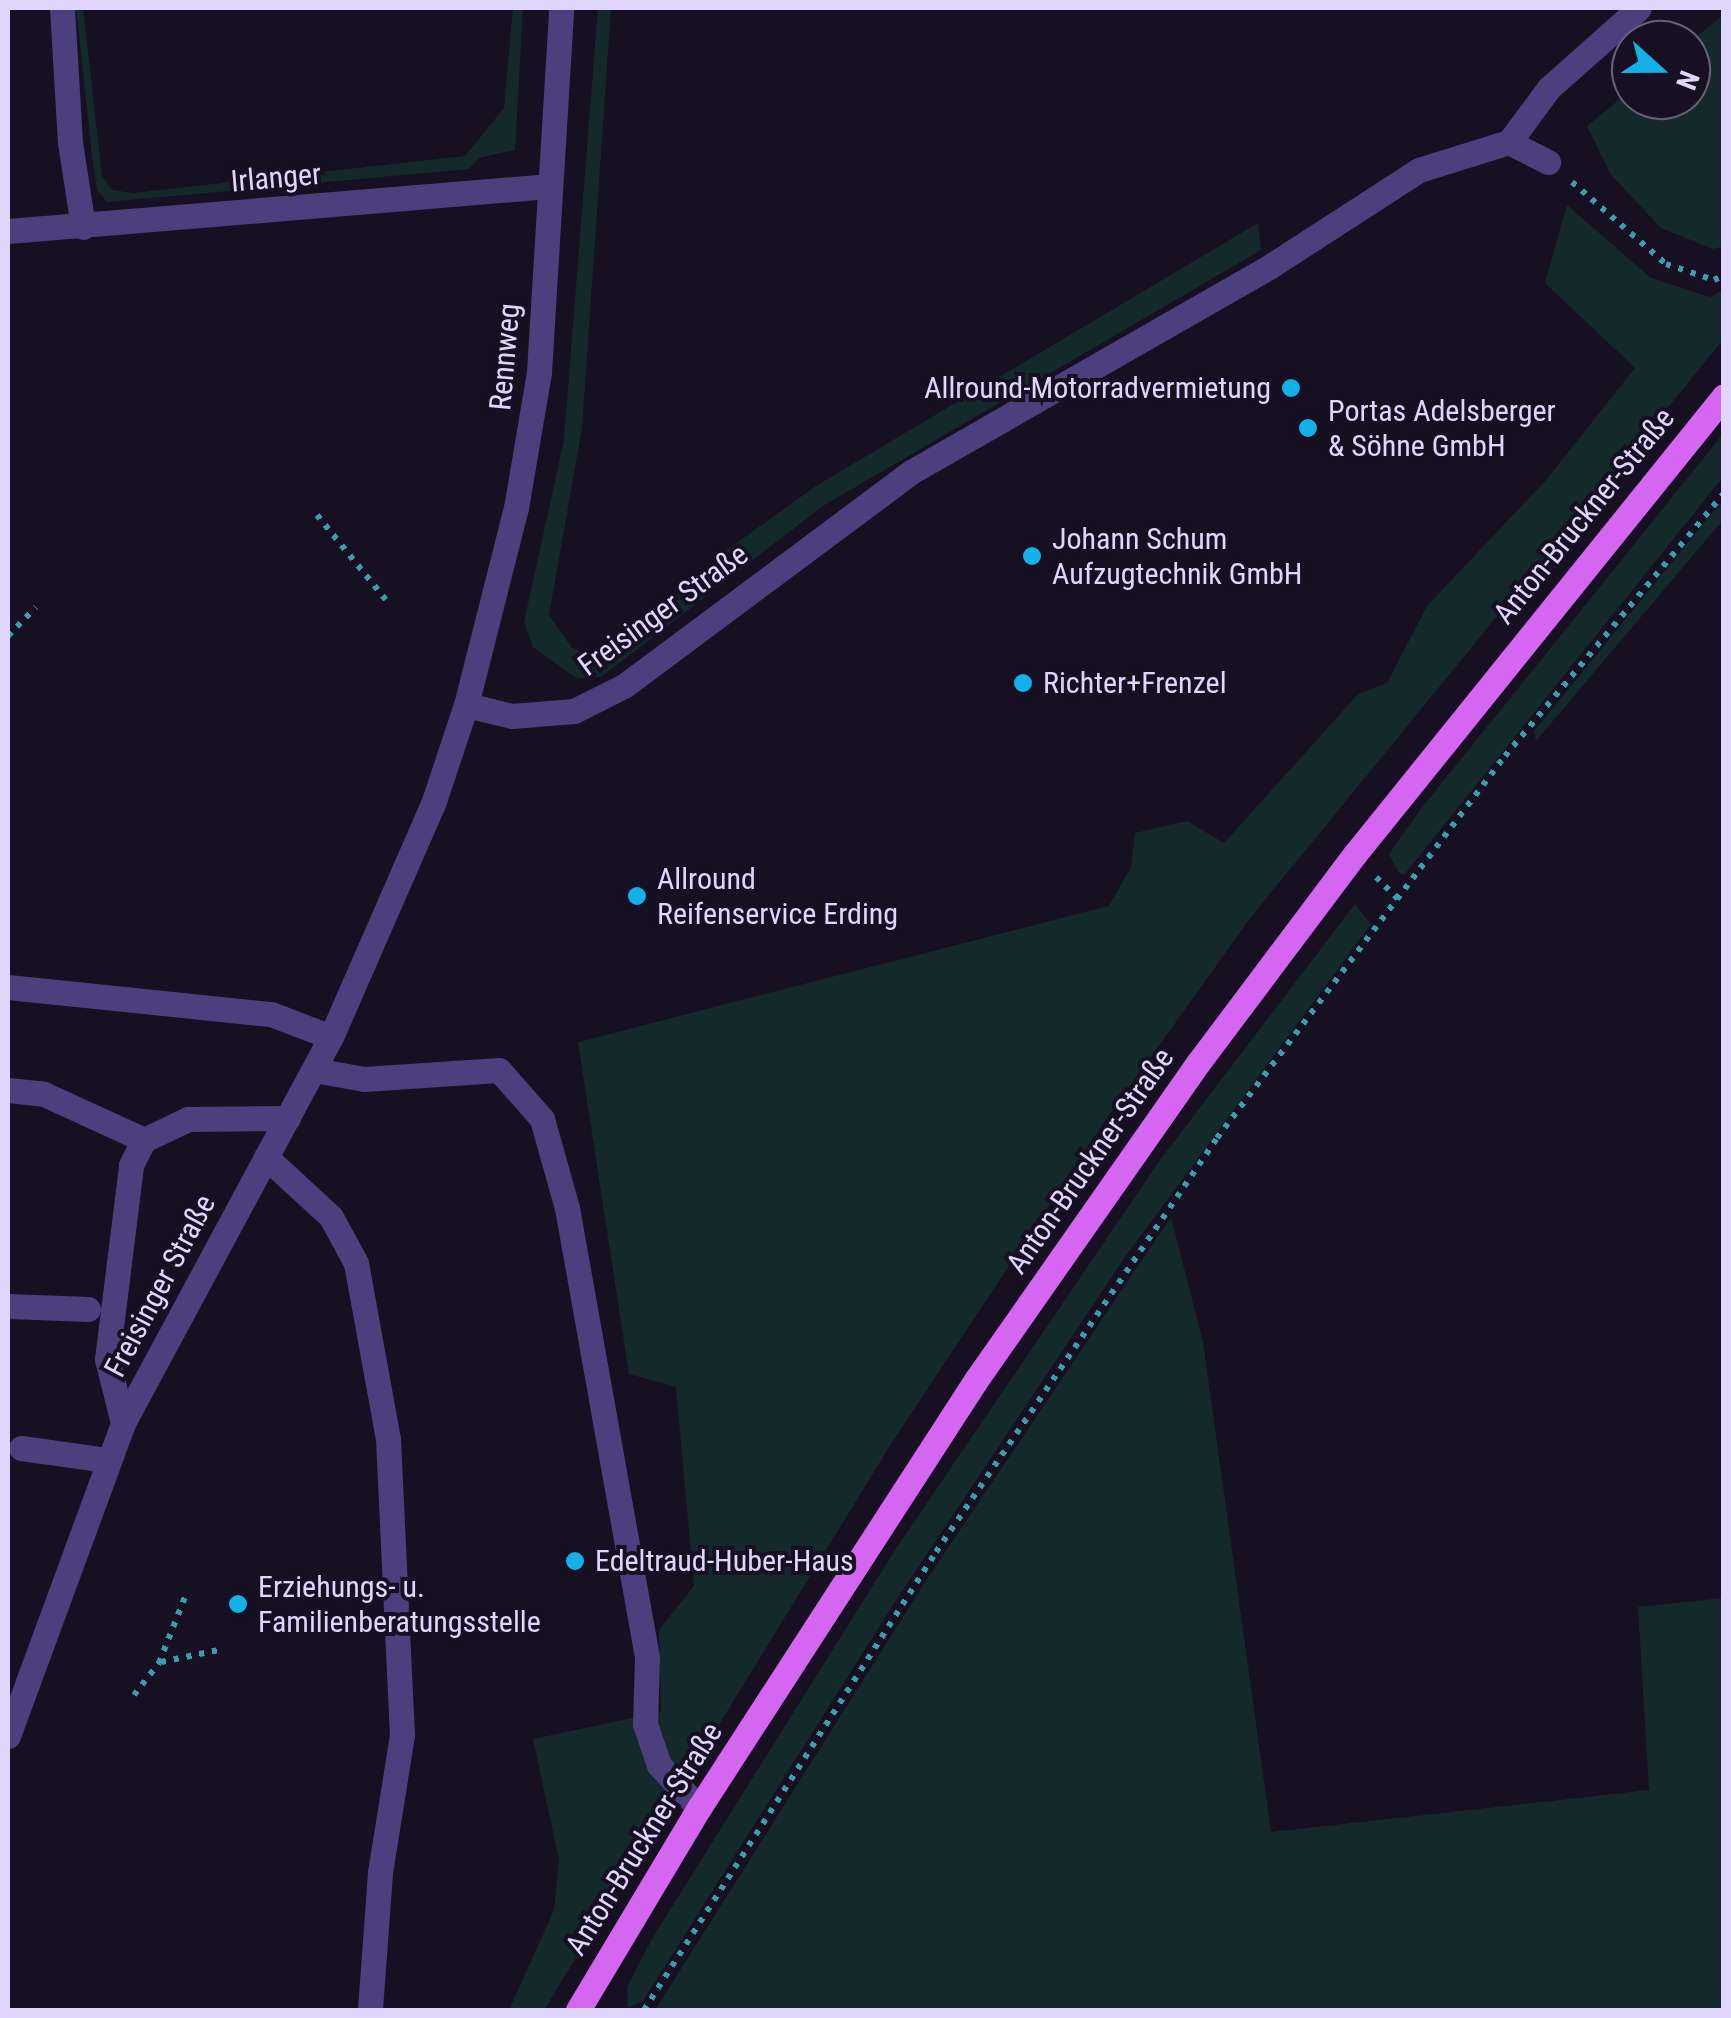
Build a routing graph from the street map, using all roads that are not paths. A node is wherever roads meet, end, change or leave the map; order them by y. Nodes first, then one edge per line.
1 (62, 8) edge
2 (561, 8) edge
3 (1639, 8) edge
4 (1509, 142) junction
5 (1548, 162) road end
6 (549, 186) junction
7 (84, 228) junction
8 (8, 230) edge
9 (1724, 396) edge
10 (466, 705) junction
11 (8, 988) edge
12 (331, 1037) junction
13 (314, 1070) junction
14 (8, 1090) edge
15 (288, 1118) junction
16 (144, 1140) junction
17 (266, 1157) junction
18 (8, 1306) edge
19 (88, 1309) dead end
20 (123, 1423) junction
21 (21, 1448) dead end
22 (108, 1460) junction
23 (8, 1736) edge
24 (699, 1808) junction
25 (370, 2010) edge
26 (578, 2010) edge

1 - 7 street
2 - 6 street, Rennweg
3 - 4 street
4 - 5 street
4 - 10 street, Freisinger Straße
6 - 7 street, Irlanger
6 - 10 street, Rennweg
7 - 8 street, Irlanger
9 - 24 main road, Anton-Bruckner-Straße
10 - 12 street, Freisinger Straße
11 - 12 street
12 - 13 street, Freisinger Straße
13 - 15 street, Freisinger Straße
13 - 24 street
14 - 16 street
15 - 16 street
15 - 17 street, Freisinger Straße
16 - 20 street
17 - 20 street, Freisinger Straße
17 - 25 street
18 - 19 street
20 - 22 street, Freisinger Straße
21 - 22 street
22 - 23 street, Freisinger Straße
24 - 26 main road, Anton-Bruckner-Straße

